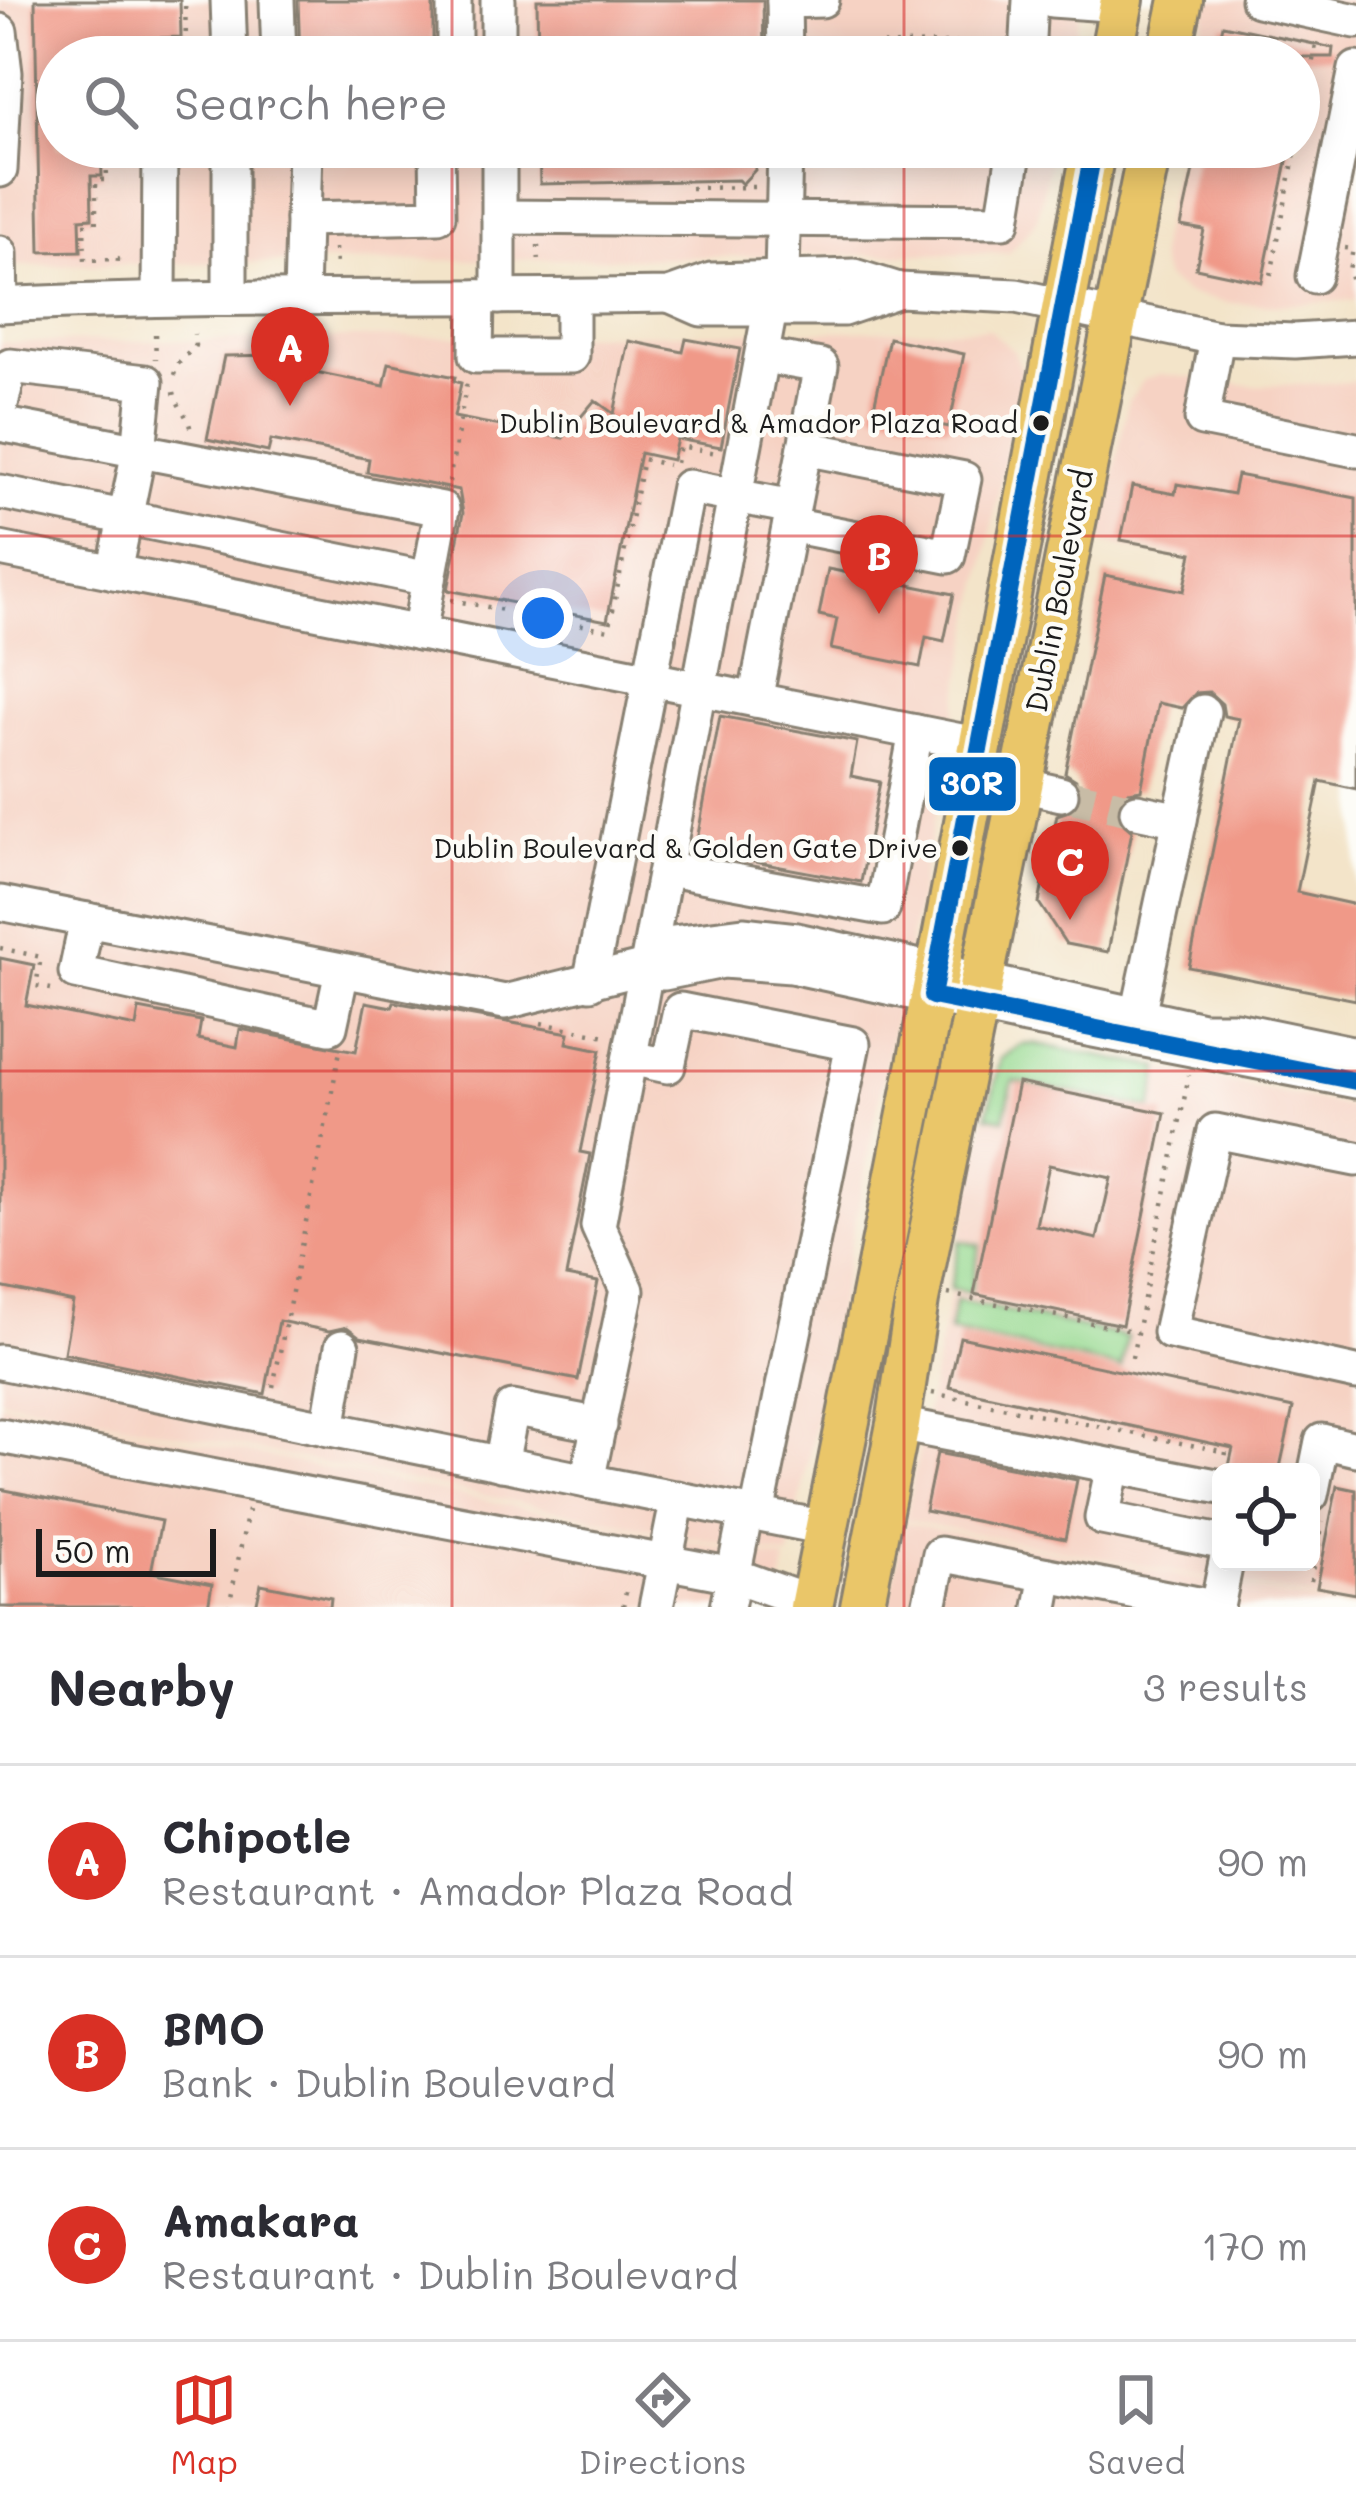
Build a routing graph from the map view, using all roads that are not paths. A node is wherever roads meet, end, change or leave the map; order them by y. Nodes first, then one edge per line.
1 (228, 0) edge
2 (277, 0) edge
3 (454, 0) edge
4 (498, 0) edge
5 (822, 0) edge
6 (1030, 0) edge
7 (1052, 0) edge
8 (1181, 0) edge
9 (1258, 0) edge
10 (784, 1) edge
11 (1121, 2) edge
12 (1330, 20) edge
13 (0, 31) edge
14 (227, 36) edge
15 (278, 36) edge
16 (454, 36) edge
17 (498, 36) edge
18 (784, 36) edge
19 (1029, 36) edge
20 (1102, 36) edge
21 (1173, 36) edge
22 (1356, 69) edge
23 (1348, 149) edge
24 (160, 168) edge
25 (230, 168) edge
26 (304, 168) edge
27 (437, 168) edge
28 (499, 168) edge
29 (785, 168) edge
30 (1012, 168) edge
31 (1090, 168) edge
32 (1146, 168) edge
33 (0, 170) edge
34 (499, 217) junction
35 (303, 219) junction
36 (785, 220) junction
37 (0, 253) edge
38 (1314, 276) dead end
39 (782, 277) junction
40 (899, 290) junction
41 (669, 295) junction
42 (159, 296) junction
43 (572, 296) junction
44 (230, 297) junction
45 (488, 297) junction
46 (301, 298) junction
47 (0, 305) edge
48 (1065, 306) junction
49 (770, 310) junction
50 (1116, 317) junction
51 (1356, 337) edge
52 (1217, 338) junction
53 (764, 356) junction
54 (0, 409) edge
55 (0, 424) edge
56 (805, 448) junction
57 (139, 451) junction
58 (1356, 451) edge
59 (0, 492) edge
60 (738, 496) junction
61 (792, 516) junction
62 (125, 518) junction
63 (0, 549) edge
64 (114, 572) junction
65 (431, 588) junction
66 (419, 633) junction
67 (650, 680) junction
68 (701, 689) junction
69 (755, 700) junction
70 (1203, 712) dead end
71 (916, 732) junction
72 (981, 745) junction
73 (1136, 811) tunnel mouth
74 (1180, 820) junction
75 (668, 869) junction
76 (0, 903) edge
77 (87, 920) junction
78 (646, 967) junction
79 (342, 971) junction
80 (590, 983) junction
81 (935, 984) junction
82 (980, 994) junction
83 (1138, 1015) junction
84 (1356, 1054) edge
85 (630, 1058) junction
86 (1356, 1081) edge
87 (1356, 1159) edge
88 (342, 1347) dead end
89 (0, 1363) edge
90 (1356, 1373) edge
91 (898, 1424) junction
92 (600, 1425) junction
93 (328, 1429) junction
94 (0, 1436) edge
95 (1356, 1449) edge
96 (501, 1464) junction
97 (1113, 1466) junction
98 (1320, 1472) edge
99 (1212, 1478) edge
100 (587, 1481) junction
101 (678, 1498) junction
102 (752, 1513) junction
103 (825, 1534) junction
104 (1212, 1540) edge
105 (665, 1562) junction
106 (1224, 1571) edge
107 (730, 1591) edge
108 (1044, 1591) edge
109 (641, 1600) edge
110 (873, 1605) edge
111 (812, 1606) edge
112 (928, 1607) edge
113 (1215, 1607) edge

1 - 14 street
2 - 15 street
3 - 16 street
4 - 17 street
5 - 10 street
6 - 19 street
7 - 11 street
8 - 21 main road
9 - 12 street
10 - 18 street
11 - 20 main road
13 - 33 street
22 - 23 street
23 - 38 street
24 - 42 street
25 - 44 street
26 - 35 street
27 - 35 street
28 - 34 street
29 - 36 street
30 - 36 street
31 - 48 main road, Dublin Boulevard
32 - 50 main road, Dublin Boulevard
34 - 36 street
34 - 45 street
35 - 46 street
36 - 39 street
37 - 47 street
39 - 40 street
39 - 41 street
40 - 48 street
40 - 49 street
41 - 43 street
41 - 49 street
42 - 44 street
42 - 47 street
43 - 45 street
43 - 45 street
44 - 46 street
45 - 46 street
48 - 50 street
48 - 72 main road, Dublin Boulevard
49 - 53 street
50 - 52 street
50 - 82 main road, Dublin Boulevard
51 - 52 street
52 - 58 street
53 - 56 street
53 - 60 street
54 - 57 street
55 - 57 street
56 - 61 street
56 - 61 street
57 - 62 street
57 - 65 street
59 - 62 street
60 - 61 street
60 - 67 street
60 - 68 street
61 - 69 street
62 - 64 street
62 - 65 street
63 - 64 street
64 - 66 street
65 - 66 street
66 - 67 street
67 - 68 street
67 - 80 street
68 - 69 street
68 - 75 street
69 - 71 street
70 - 74 street
71 - 72 street
71 - 75 street
72 - 81 main road, Dublin Boulevard
73 - 74 street
74 - 83 street
75 - 78 street
76 - 77 street
77 - 79 street
77 - 79 street
78 - 80 street
78 - 81 street
78 - 85 street
79 - 80 street
81 - 82 street
81 - 103 main road, Dublin Boulevard
82 - 83 street
82 - 86 street
82 - 91 main road, Dublin Boulevard
83 - 84 street
85 - 92 street
85 - 102 street
87 - 90 street
88 - 93 street
89 - 93 street
91 - 97 street
91 - 110 main road, Dublin Boulevard
92 - 96 street
92 - 100 street
93 - 96 street
94 - 105 street
95 - 98 street
96 - 100 street
97 - 99 street
97 - 104 street
100 - 101 street
101 - 102 street
101 - 105 street
102 - 103 street
102 - 107 street
103 - 110 main road, Dublin Boulevard
103 - 111 main road, Dublin Boulevard
105 - 107 street
105 - 109 street
106 - 113 street
107 - 111 street
108 - 112 street
108 - 113 street

